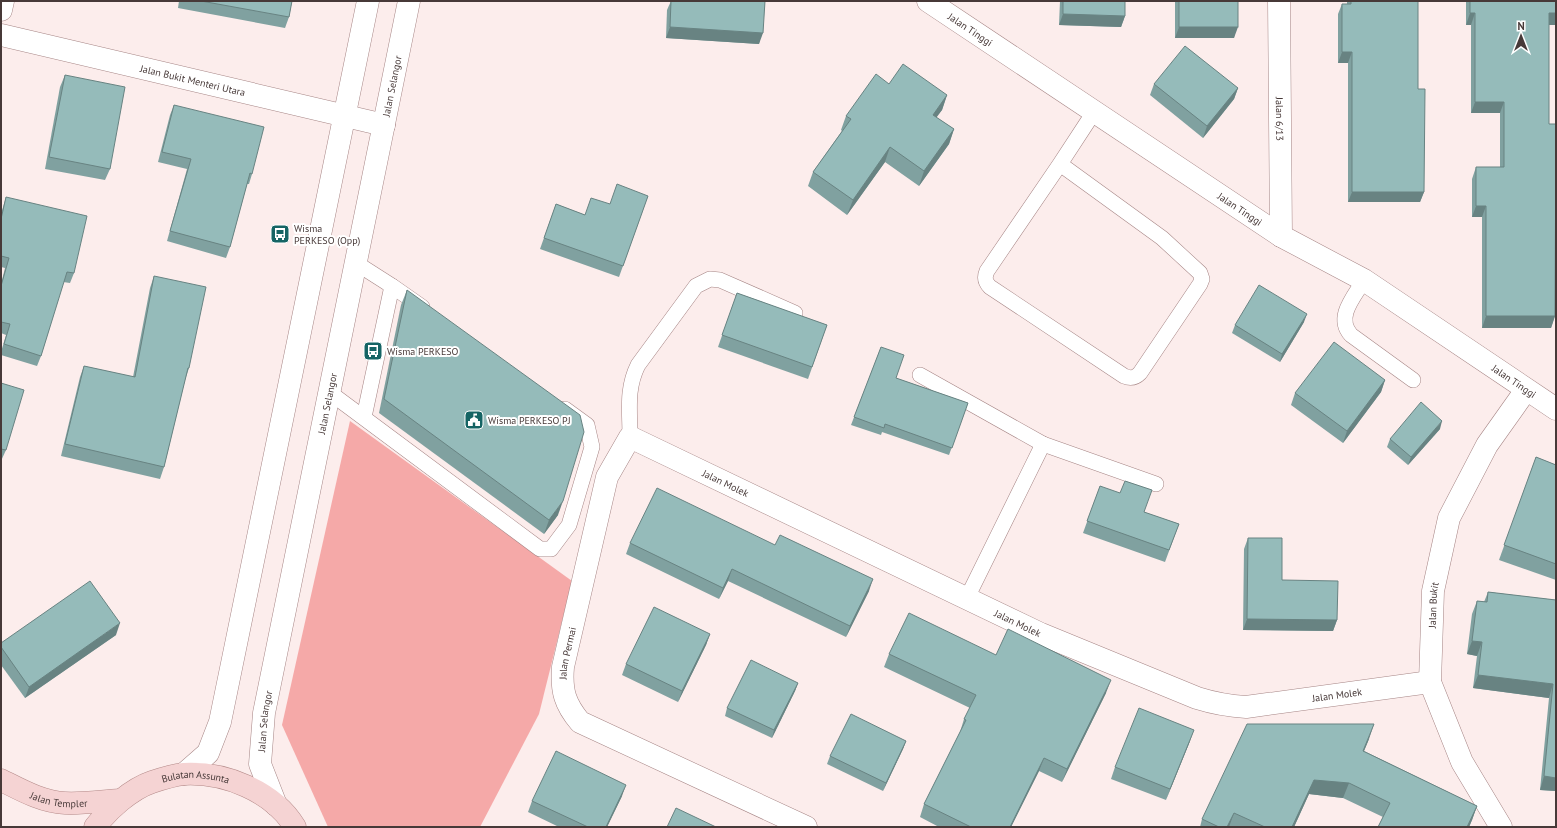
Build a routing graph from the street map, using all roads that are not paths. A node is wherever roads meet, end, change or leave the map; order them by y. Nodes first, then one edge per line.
1 (3, 1) edge
2 (368, 1) edge
3 (409, 1) edge
4 (928, 1) edge
5 (1279, 1) edge
6 (1, 10) edge
7 (1, 35) edge
8 (1094, 112) junction
9 (344, 116) junction
10 (384, 125) junction
11 (1060, 164) junction
12 (1281, 236) junction
13 (356, 263) junction
14 (1364, 280) junction
15 (392, 286) junction
16 (431, 313) edge
17 (795, 313) edge
18 (920, 374) dead end
19 (1413, 380) dead end
20 (1526, 390) junction
21 (329, 392) junction
22 (554, 402) edge
23 (1556, 409) edge
24 (364, 417) junction
25 (630, 438) junction
26 (1043, 444) junction
27 (1156, 484) dead end
28 (967, 598) junction
29 (1430, 682) junction
30 (184, 774) junction
31 (1, 780) edge
32 (120, 800) junction
33 (276, 805) junction
34 (95, 827) edge
35 (295, 827) edge
36 (806, 827) edge
37 (1501, 827) edge

1 - 6 street
2 - 9 street
3 - 10 street, Jalan Selangor
4 - 8 street, Jalan Tinggi
5 - 12 street, Jalan 6/13
7 - 9 street, Jalan Bukit Menteri Utara
8 - 11 lane
8 - 12 street, Jalan Tinggi
9 - 10 street, Jalan Bukit Menteri Utara
9 - 30 street
10 - 13 street, Jalan Selangor
11 - 11 lane
12 - 14 street, Jalan Tinggi
13 - 15 lane
13 - 21 street, Jalan Selangor
14 - 19 lane
14 - 20 street, Jalan Tinggi
15 - 16 lane
15 - 24 lane
17 - 25 lane
18 - 26 lane
20 - 23 street, Jalan Tinggi
20 - 29 street, Jalan Bukit
21 - 24 lane
21 - 33 street, Jalan Selangor
22 - 24 lane
25 - 28 street, Jalan Molek
25 - 36 street, Jalan Permai
26 - 27 lane
26 - 28 lane
28 - 29 street, Jalan Molek
29 - 37 street, Jalan Bukit
30 - 32 main road, Bulatan Assunta
30 - 33 main road, Bulatan Assunta
31 - 32 main road, Jalan Templer
32 - 34 main road, Bulatan Assunta
33 - 35 main road, Bulatan Assunta

